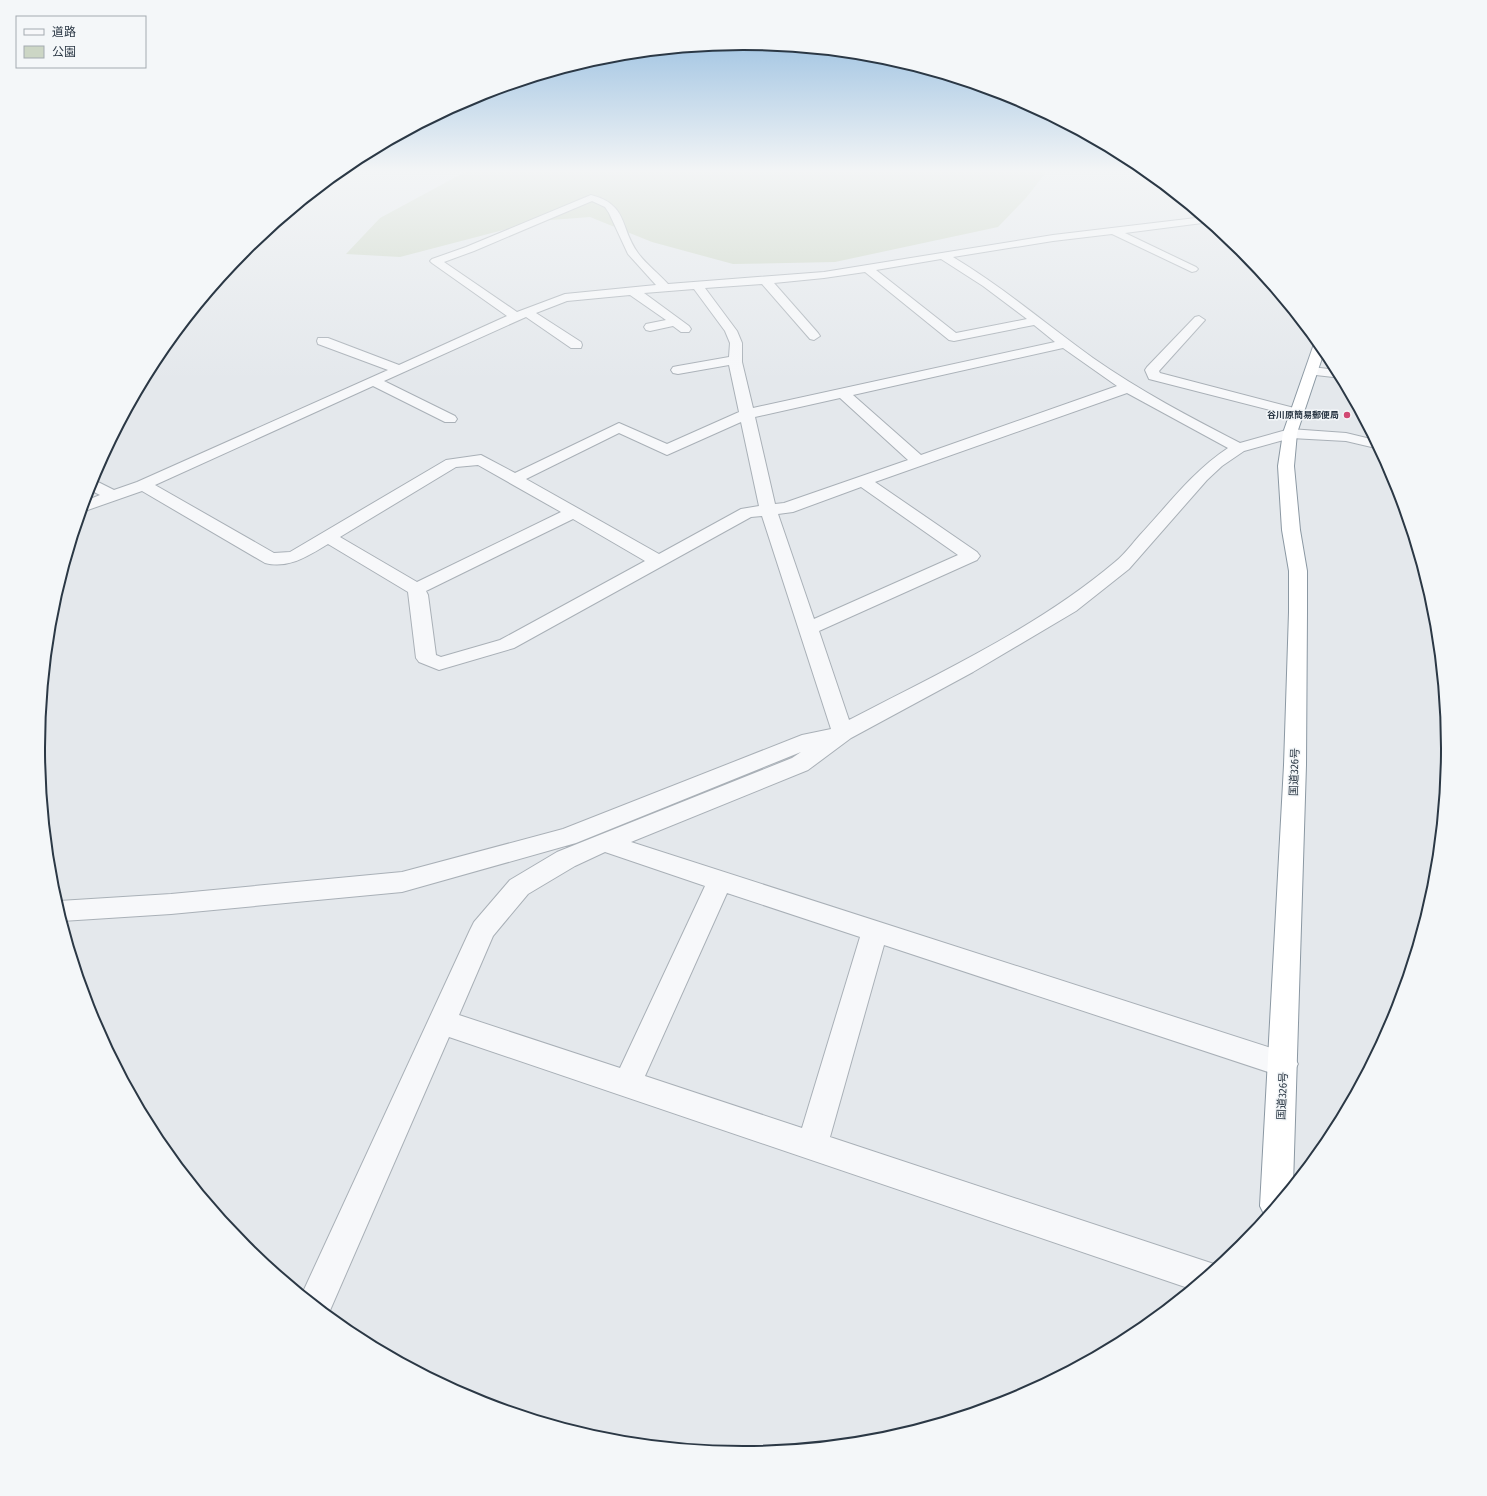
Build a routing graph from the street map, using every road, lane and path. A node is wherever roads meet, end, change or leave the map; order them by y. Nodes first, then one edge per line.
1 (489, 241) edge
2 (628, 241) edge
3 (1036, 241) edge
4 (1133, 241) edge
5 (944, 256) junction
6 (867, 268) junction
7 (1192, 269) dead end
8 (766, 281) junction
9 (697, 285) junction
10 (665, 288) junction
11 (631, 290) junction
12 (522, 314) junction
13 (1199, 320) dead end
14 (1037, 321) junction
15 (650, 327) dead end
16 (814, 336) dead end
17 (323, 341) dead end
18 (1066, 343) junction
19 (576, 345) dead end
20 (1318, 351) edge
21 (735, 360) junction
22 (399, 369) junction
23 (678, 370) dead end
24 (1312, 371) junction
25 (1332, 373) edge
26 (373, 381) junction
27 (1129, 387) junction
28 (843, 393) junction
29 (747, 414) junction
30 (450, 419) dead end
31 (1293, 423) junction
32 (1372, 444) edge
33 (1239, 448) junction
34 (919, 462) junction
35 (514, 479) junction
36 (863, 481) junction
37 (143, 486) junction
38 (96, 487) edge
39 (113, 496) junction
40 (89, 505) edge
41 (768, 509) junction
42 (573, 513) junction
43 (328, 537) junction
44 (658, 561) junction
45 (416, 589) junction
46 (808, 629) junction
47 (842, 733) junction
48 (605, 843) junction
49 (720, 880) junction
50 (65, 911) edge
51 (875, 931) junction
52 (442, 1022) junction
53 (1283, 1064) junction
54 (627, 1084) junction
55 (812, 1146) junction
56 (1276, 1200) edge
57 (1201, 1276) edge
58 (316, 1301) edge

1 - 12 street
2 - 10 street
3 - 5 street
4 - 7 street
5 - 6 street
5 - 14 street
6 - 8 street
6 - 14 street
8 - 9 street
8 - 16 street
9 - 10 street
9 - 21 street
10 - 11 street
11 - 12 street
11 - 15 street
12 - 19 street
12 - 22 street
13 - 31 street
14 - 18 street
17 - 22 street
18 - 27 street
18 - 28 street
20 - 24 highway, 国道326号
21 - 23 street
21 - 29 street
22 - 26 street
24 - 25 street
24 - 31 highway, 国道326号
26 - 30 street
26 - 37 street
27 - 33 street
27 - 34 street
28 - 29 street
28 - 34 street
29 - 35 street
29 - 41 street
31 - 32 street
31 - 33 street
31 - 53 highway, 国道326号
33 - 47 street
34 - 36 street
35 - 42 street
35 - 43 street
36 - 41 street
36 - 46 street
37 - 39 street
37 - 43 street
38 - 39 street
39 - 40 street
41 - 44 street
41 - 46 street
42 - 44 street
42 - 45 street
43 - 45 street
44 - 45 street
46 - 47 street
47 - 48 street
47 - 50 street
48 - 49 street
48 - 52 street
49 - 51 street
49 - 54 street
51 - 53 street
51 - 55 street
52 - 54 street
52 - 58 street
53 - 56 highway, 国道326号
54 - 55 street
55 - 57 street

